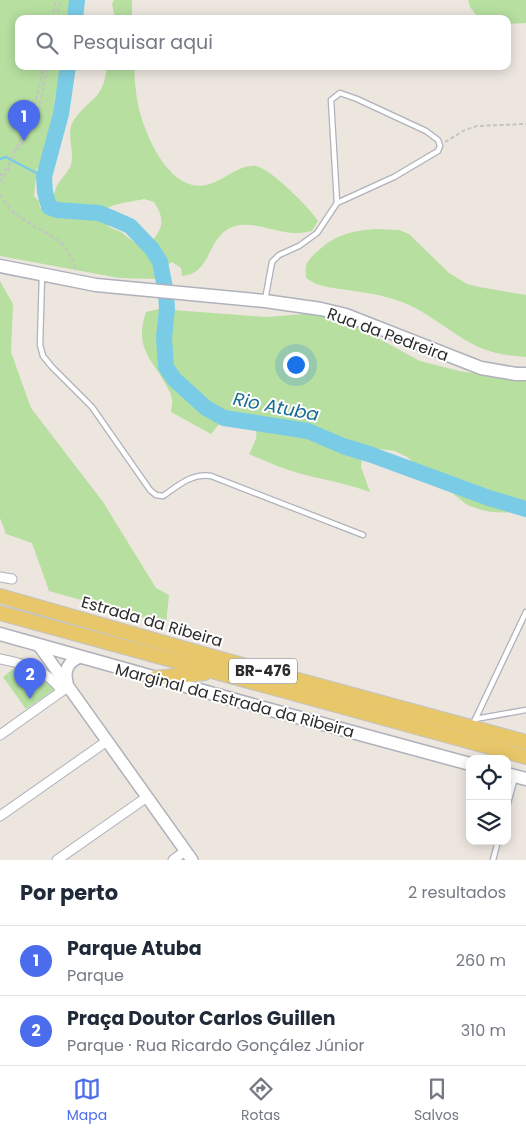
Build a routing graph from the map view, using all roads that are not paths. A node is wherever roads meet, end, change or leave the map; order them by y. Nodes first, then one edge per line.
1 (337, 202) junction
2 (0, 266) edge
3 (42, 274) junction
4 (265, 301) junction
5 (526, 374) edge
6 (363, 534) dead end
7 (0, 577) edge
8 (12, 579) dead end
9 (0, 596) edge
10 (526, 612) edge
11 (0, 613) edge
12 (0, 634) edge
13 (40, 647) junction
14 (80, 657) junction
15 (0, 659) edge
16 (213, 672) junction
17 (155, 678) junction
18 (65, 689) junction
19 (526, 710) edge
20 (473, 723) junction
21 (0, 735) edge
22 (107, 741) junction
23 (526, 742) edge
24 (526, 757) edge
25 (466, 763) edge
26 (516, 776) edge
27 (147, 797) junction
28 (509, 800) edge
29 (0, 816) edge
30 (497, 845) edge
31 (189, 855) edge
32 (57, 860) edge
33 (173, 860) edge
34 (493, 860) edge

1 - 1 lane
1 - 4 lane
2 - 3 main road, Rua da Pedreira
3 - 4 main road, Rua da Pedreira
3 - 6 lane
4 - 5 main road, Rua da Pedreira
7 - 8 street
9 - 20 main road, Estrada da Ribeira / BR-476
10 - 20 lane
11 - 16 main road, Estrada da Ribeira / BR-476
12 - 13 main road, Marginal da Estrada da Ribeira
13 - 14 main road, Marginal da Estrada da Ribeira
13 - 18 street
14 - 17 main road, Marginal da Estrada da Ribeira
14 - 18 street
15 - 18 street
16 - 17 main road
16 - 24 main road, Estrada da Ribeira / BR-476
17 - 25 main road, Marginal da Estrada da Ribeira
18 - 21 street
18 - 22 street
19 - 20 lane
20 - 23 main road, Estrada da Ribeira / BR-476
22 - 27 street
22 - 29 street
26 - 28 lane
27 - 31 street
27 - 32 street
30 - 34 lane
31 - 33 street

